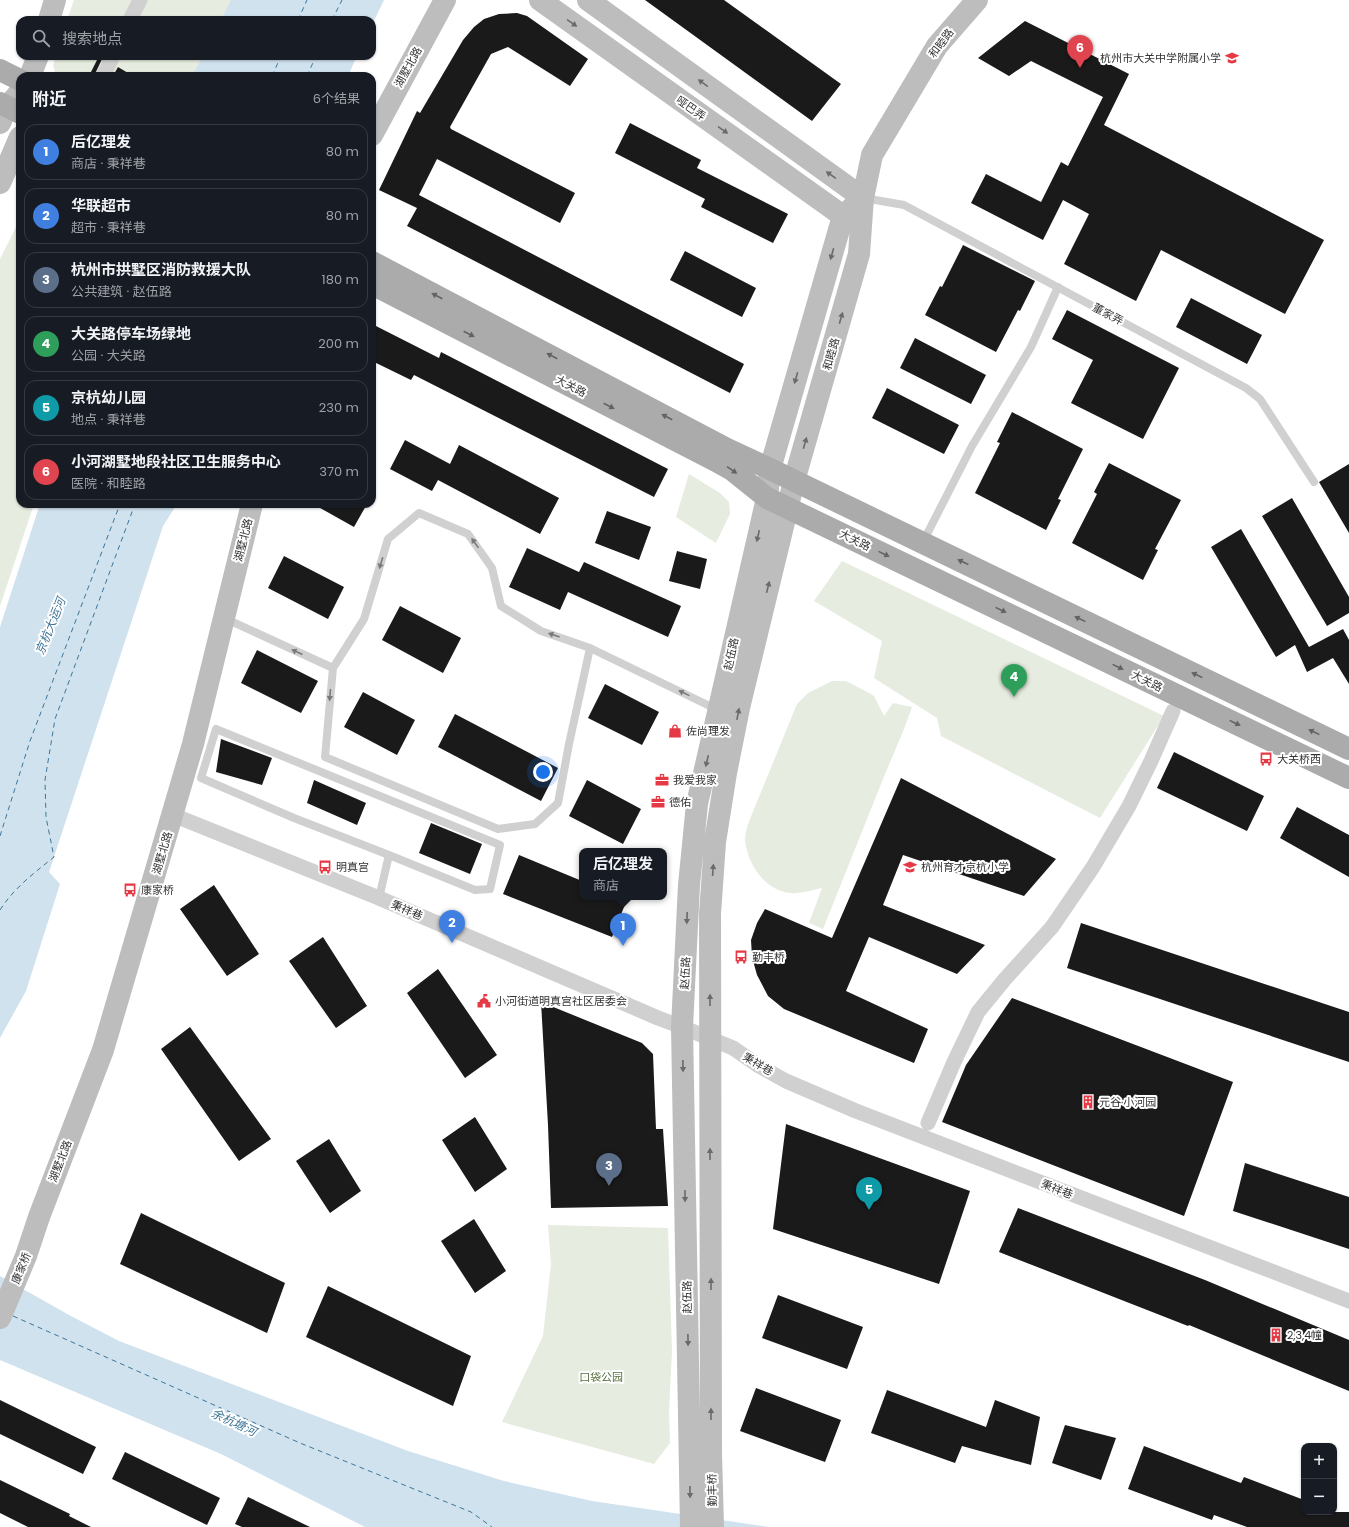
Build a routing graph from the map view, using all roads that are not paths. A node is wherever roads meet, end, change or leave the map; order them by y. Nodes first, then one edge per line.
1 (55, 0) edge
2 (140, 0) edge
3 (445, 0) edge
4 (540, 0) edge
5 (588, 0) edge
6 (977, 0) edge
7 (51, 16) edge
8 (132, 16) edge
9 (36, 60) edge
10 (111, 60) edge
11 (0, 70) edge
12 (32, 72) edge
13 (105, 72) edge
14 (16, 78) edge
15 (376, 128) edge
16 (16, 146) edge
17 (0, 183) edge
18 (863, 198) junction
19 (843, 216) junction
20 (376, 264) edge
21 (376, 286) edge
22 (1058, 287) junction
23 (699, 443) junction
24 (770, 469) junction
25 (794, 481) junction
26 (1314, 482) dead end
27 (767, 498) junction
28 (251, 508) edge
29 (788, 508) junction
30 (923, 542) junction
31 (224, 618) junction
32 (590, 648) junction
33 (333, 668) junction
34 (719, 710) junction
35 (1173, 711) dead end
36 (1349, 749) edge
37 (1349, 778) edge
38 (173, 815) junction
39 (389, 855) junction
40 (379, 898) junction
41 (682, 1027) junction
42 (710, 1038) junction
43 (928, 1123) dead end
44 (39, 1217) joint
45 (1349, 1301) edge
46 (0, 1318) edge
47 (711, 1453) joint
48 (690, 1457) joint
49 (691, 1527) edge
50 (713, 1527) edge

1 - 7 main road
2 - 8 street
3 - 15 main road, 湖墅北路
4 -> 19 main road, 哑巴弄
18 -> 5 main road
6 - 18 main road, 和睦路
9 - 12 main road
10 - 13 street
11 - 14 main road
16 - 17 main road
18 - 19 main road
18 - 22 lane, 董家弄
25 -> 18 main road, 和睦路
19 -> 24 main road
23 -> 20 main road, 大关路
21 -> 23 main road, 大关路
22 - 26 lane, 董家弄
22 - 30 lane
23 - 24 main road, 大关路
23 -> 27 main road, 大关路
24 - 25 main road, 大关路
24 - 27 main road, 赵伍路
25 - 29 main road, 和睦路
25 - 30 main road, 大关路
27 - 29 main road, 大关路
27 -> 34 main road, 赵伍路
28 - 31 main road, 湖墅北路
29 -> 37 main road, 大关路
42 -> 29 main road, 赵伍路
36 -> 30 main road, 大关路
33 -> 31 lane
31 - 38 main road, 湖墅北路
32 -> 33 lane
33 -> 32 lane
34 -> 32 lane
34 -> 41 main road, 赵伍路
35 - 43 street
38 - 40 street, 秉祥巷
38 - 44 main road, 湖墅北路
39 - 39 lane
39 - 40 lane
40 - 41 street, 秉祥巷
41 - 42 street, 秉祥巷
41 -> 48 main road, 赵伍路
42 - 45 street, 秉祥巷
47 -> 42 main road, 赵伍路
44 - 46 main road, 康家桥
47 - 50 main road, 勤丰桥
48 -> 49 main road, 勤丰桥

